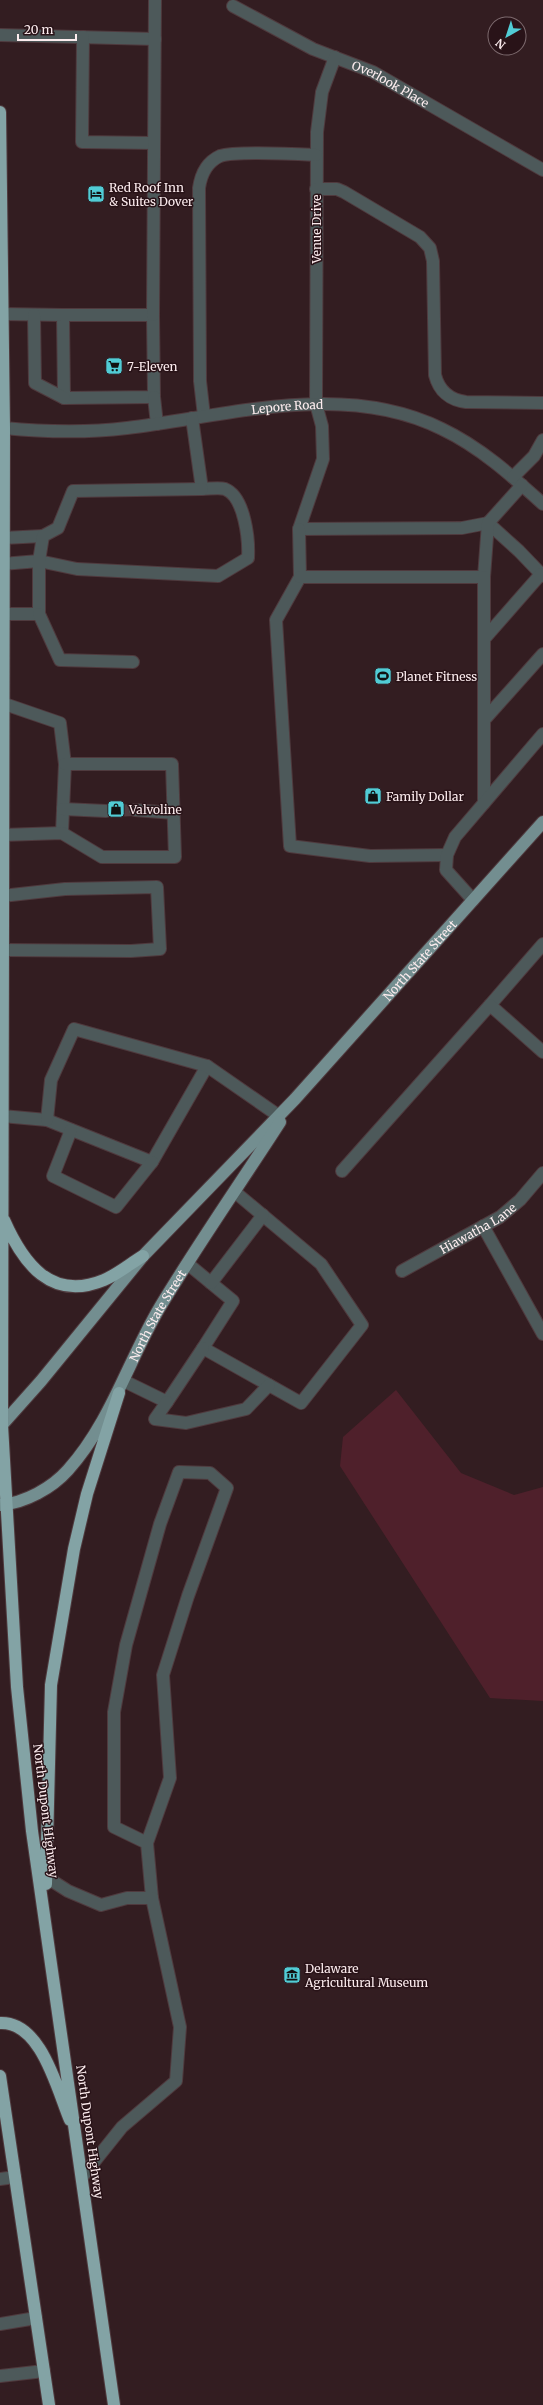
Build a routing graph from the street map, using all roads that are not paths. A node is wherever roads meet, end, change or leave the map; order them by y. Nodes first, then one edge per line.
1 (155, 0) edge
2 (233, 6) dead end
3 (0, 35) edge
4 (83, 37) junction
5 (155, 39) junction
6 (335, 57) junction
7 (0, 112) edge
8 (154, 143) junction
9 (316, 154) junction
10 (543, 170) edge
11 (316, 189) junction
12 (2, 314) junction
13 (34, 315) junction
14 (63, 315) junction
15 (153, 315) junction
16 (154, 397) junction
17 (64, 398) junction
18 (543, 403) edge
19 (316, 404) junction
20 (198, 417) junction
21 (157, 424) junction
22 (2, 427) edge
23 (543, 440) edge
24 (540, 452) edge
25 (517, 481) junction
26 (202, 489) junction
27 (543, 504) edge
28 (488, 523) junction
29 (299, 529) junction
30 (43, 536) junction
31 (3, 538) junction
32 (39, 561) junction
33 (2, 564) junction
34 (542, 575) edge
35 (300, 577) junction
36 (484, 577) junction
37 (2, 614) junction
38 (39, 614) junction
39 (484, 639) junction
40 (543, 654) edge
41 (133, 662) dead end
42 (2, 703) junction
43 (484, 720) junction
44 (543, 734) edge
45 (65, 764) junction
46 (484, 803) junction
47 (63, 809) junction
48 (135, 810) tunnel mouth
49 (106, 811) tunnel mouth
50 (174, 812) junction
51 (543, 822) edge
52 (62, 833) junction
53 (2, 835) junction
54 (447, 855) junction
55 (2, 896) junction
56 (473, 900) junction
57 (543, 944) edge
58 (2, 950) junction
59 (490, 1005) junction
60 (543, 1052) edge
61 (207, 1066) junction
62 (295, 1098) junction
63 (2, 1116) junction
64 (279, 1116) junction
65 (47, 1120) junction
66 (72, 1130) junction
67 (152, 1162) junction
68 (342, 1170) dead end
69 (543, 1173) edge
70 (235, 1192) junction
71 (263, 1215) junction
72 (1, 1216) junction
73 (483, 1226) junction
74 (143, 1256) junction
75 (188, 1264) junction
76 (402, 1271) dead end
77 (211, 1283) junction
78 (1, 1316) edge
79 (543, 1334) edge
80 (203, 1348) junction
81 (124, 1381) junction
82 (269, 1385) junction
83 (119, 1393) junction
84 (167, 1402) junction
85 (1, 1426) edge
86 (4, 1505) edge
87 (147, 1843) junction
88 (46, 1877) junction
89 (152, 1898) junction
90 (45, 1914) junction
91 (0, 2023) edge
92 (0, 2077) edge
93 (76, 2136) junction
94 (15, 2177) junction
95 (82, 2177) junction
96 (0, 2179) edge
97 (36, 2318) junction
98 (0, 2324) edge
99 (44, 2371) junction
100 (0, 2376) edge
101 (49, 2405) edge
102 (114, 2405) edge

1 - 5 street
2 - 6 street, Overlook Place
3 - 4 street
4 - 5 street
4 - 8 street
5 - 8 street
6 - 9 street, Venue Drive
6 - 10 street, Overlook Place
7 - 12 highway, North Dupont Highway
8 - 15 street
9 - 11 street, Venue Drive
9 - 20 street
11 - 18 street
11 - 19 street, Venue Drive
12 - 13 street
12 - 22 highway, North Dupont Highway
13 - 14 street
13 - 17 street
14 - 15 street
14 - 17 street
15 - 16 street
16 - 17 street
16 - 21 street
19 - 20 street, Lepore Road
19 - 25 street, Lepore Road
19 - 29 street, Venue Drive
20 - 21 street, Lepore Road
20 - 26 street
21 - 22 street, Lepore Road
22 - 31 highway, North Dupont Highway
23 - 24 street
24 - 25 street
25 - 27 street, Lepore Road
25 - 28 street
26 - 30 street
26 - 32 street
28 - 29 street
28 - 34 street
28 - 36 street
29 - 35 street, Venue Drive
30 - 31 street
30 - 32 street
31 - 33 highway, North Dupont Highway
32 - 33 street
32 - 38 street
33 - 37 highway, North Dupont Highway
34 - 39 street
35 - 36 street
35 - 54 street
36 - 39 street
37 - 38 street
37 - 42 highway, North Dupont Highway
38 - 41 street
39 - 43 street
40 - 43 street
42 - 45 street
42 - 53 highway, North Dupont Highway
43 - 46 street
44 - 46 street
45 - 47 street
45 - 50 street
46 - 54 street
47 - 49 street
47 - 52 street
48 - 50 street
50 - 52 street
51 - 56 main road, North State Street
52 - 53 street
53 - 55 highway, North Dupont Highway
54 - 56 street
55 - 58 highway, North Dupont Highway
55 - 58 street
56 - 62 main road, North State Street
57 - 59 street
58 - 63 highway, North Dupont Highway
59 - 60 street
59 - 68 street
61 - 64 street
61 - 65 street
61 - 67 street
62 - 64 main road, North State Street
62 - 70 main road, North State Street
63 - 65 street
63 - 72 highway, North Dupont Highway
64 - 74 main road, North State Street
65 - 66 street
66 - 67 street
66 - 67 street
69 - 73 street, Hiawatha Lane
70 - 71 street
70 - 75 main road, North State Street
71 - 77 street
71 - 82 street
72 - 74 highway
72 - 78 highway, North Dupont Highway
73 - 76 street, Hiawatha Lane
73 - 79 street
74 - 85 main road, North State Street
75 - 77 street
75 - 81 main road, North State Street
77 - 80 street
78 - 85 highway, North Dupont Highway
80 - 82 street
80 - 84 street
81 - 83 main road, North State Street
81 - 84 street
82 - 84 street
83 - 86 main road, North State Street
83 - 88 highway
85 - 86 highway, North Dupont Highway
86 - 90 highway, North Dupont Highway
87 - 87 street
87 - 89 street
88 - 89 street
88 - 90 highway
89 - 95 street
90 - 93 highway, North Dupont Highway
91 - 93 highway
92 - 94 highway
93 - 95 highway, North Dupont Highway
94 - 96 street
94 - 97 highway
95 - 102 highway, North Dupont Highway
97 - 98 street
97 - 99 highway
99 - 100 street
99 - 101 highway

